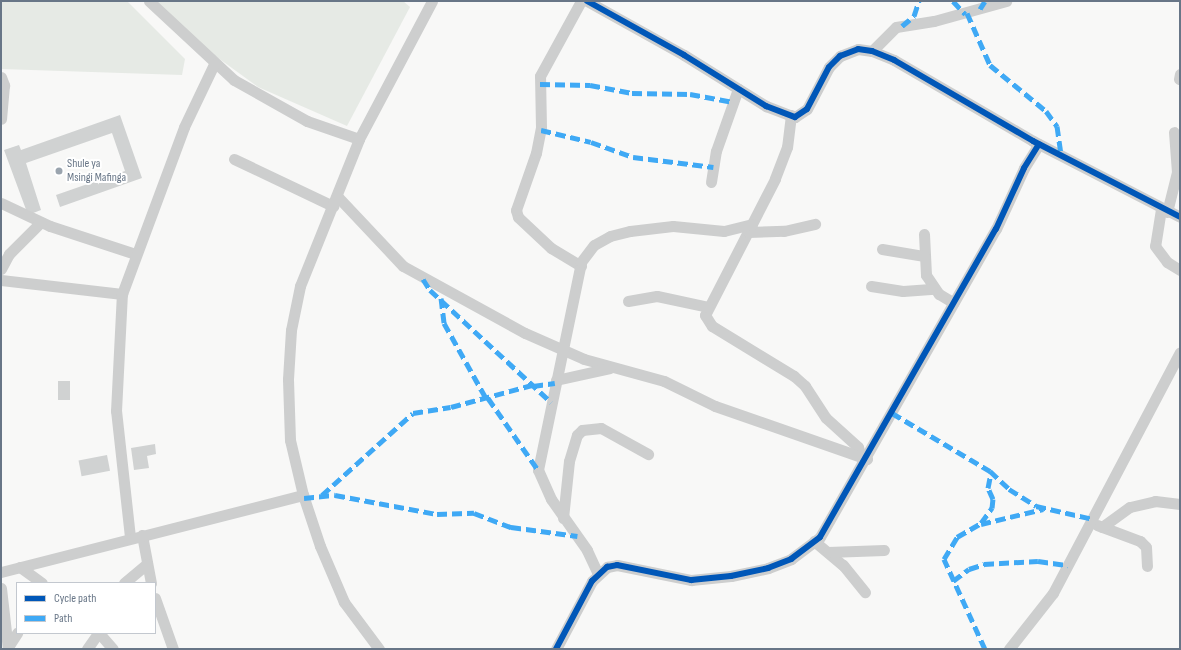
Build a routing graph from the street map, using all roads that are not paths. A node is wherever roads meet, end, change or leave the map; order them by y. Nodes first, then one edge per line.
1 (148, 1) edge
2 (432, 1) edge
3 (581, 1) edge
4 (587, 1) edge
5 (1006, 1) edge
6 (872, 50) junction
7 (214, 64) junction
8 (1, 77) edge
9 (738, 89) junction
10 (790, 115) junction
11 (1, 119) edge
12 (1174, 132) dead end
13 (359, 139) junction
14 (1039, 144) junction
15 (234, 159) dead end
16 (711, 182) dead end
17 (335, 201) junction
18 (1, 203) edge
19 (1164, 210) junction
20 (1180, 217) edge
21 (41, 222) junction
22 (815, 224) dead end
23 (750, 228) junction
24 (924, 234) dead end
25 (882, 249) dead end
26 (135, 254) junction
27 (924, 256) junction
28 (581, 266) junction
29 (1, 269) edge
30 (1180, 270) edge
31 (1, 280) edge
32 (871, 286) dead end
33 (934, 288) junction
34 (122, 294) junction
35 (628, 301) dead end
36 (954, 303) junction
37 (708, 307) junction
38 (563, 349) junction
39 (1180, 352) edge
40 (610, 368) junction
41 (556, 380) junction
42 (648, 454) dead end
43 (864, 458) junction
44 (303, 495) junction
45 (1180, 504) edge
46 (563, 518) junction
47 (1091, 523) junction
48 (1102, 527) junction
49 (142, 535) junction
50 (130, 537) junction
51 (814, 542) junction
52 (884, 550) dead end
53 (828, 552) junction
54 (147, 564) junction
55 (1147, 566) dead end
56 (20, 567) junction
57 (1, 572) edge
58 (598, 574) junction
59 (40, 582) edge
60 (125, 582) edge
61 (151, 582) edge
62 (1, 588) edge
63 (865, 592) dead end
64 (156, 601) edge
65 (16, 634) edge
66 (97, 634) edge
67 (99, 634) edge
68 (8, 648) edge
69 (172, 648) edge
70 (87, 649) edge
71 (113, 649) edge
72 (379, 649) edge
73 (556, 649) edge
74 (1009, 649) edge

1 - 7 street
2 - 13 street
3 - 28 street
4 - 9 street
5 - 6 street
6 - 10 street
6 - 14 street
7 - 13 street
7 - 26 street
8 - 11 street
9 - 10 street
9 - 16 street
10 - 23 street
12 - 19 street
13 - 17 street
14 - 19 street
14 - 36 street
15 - 17 street
17 - 38 street
17 - 44 street
18 - 21 street
19 - 20 street
19 - 30 street
21 - 26 street
21 - 29 street
22 - 23 street
23 - 28 street
23 - 37 street
24 - 27 street
25 - 27 street
26 - 34 street
27 - 33 street
28 - 38 street
31 - 34 street
32 - 33 street
33 - 36 street
34 - 50 street
35 - 37 street
36 - 43 street
37 - 43 street
38 - 40 street
38 - 41 street
39 - 47 street
40 - 41 street
40 - 43 street
41 - 46 street
42 - 46 street
43 - 51 street
44 - 49 street
44 - 72 street
45 - 48 street
46 - 58 street
47 - 48 street
47 - 74 street
48 - 55 street
49 - 50 street
49 - 54 street
50 - 56 street
51 - 53 street
51 - 58 street
52 - 53 street
53 - 63 street
54 - 60 street
54 - 61 street
56 - 57 street
56 - 59 street
58 - 73 street
62 - 68 street
64 - 69 street
65 - 68 street
66 - 70 street
67 - 71 street

